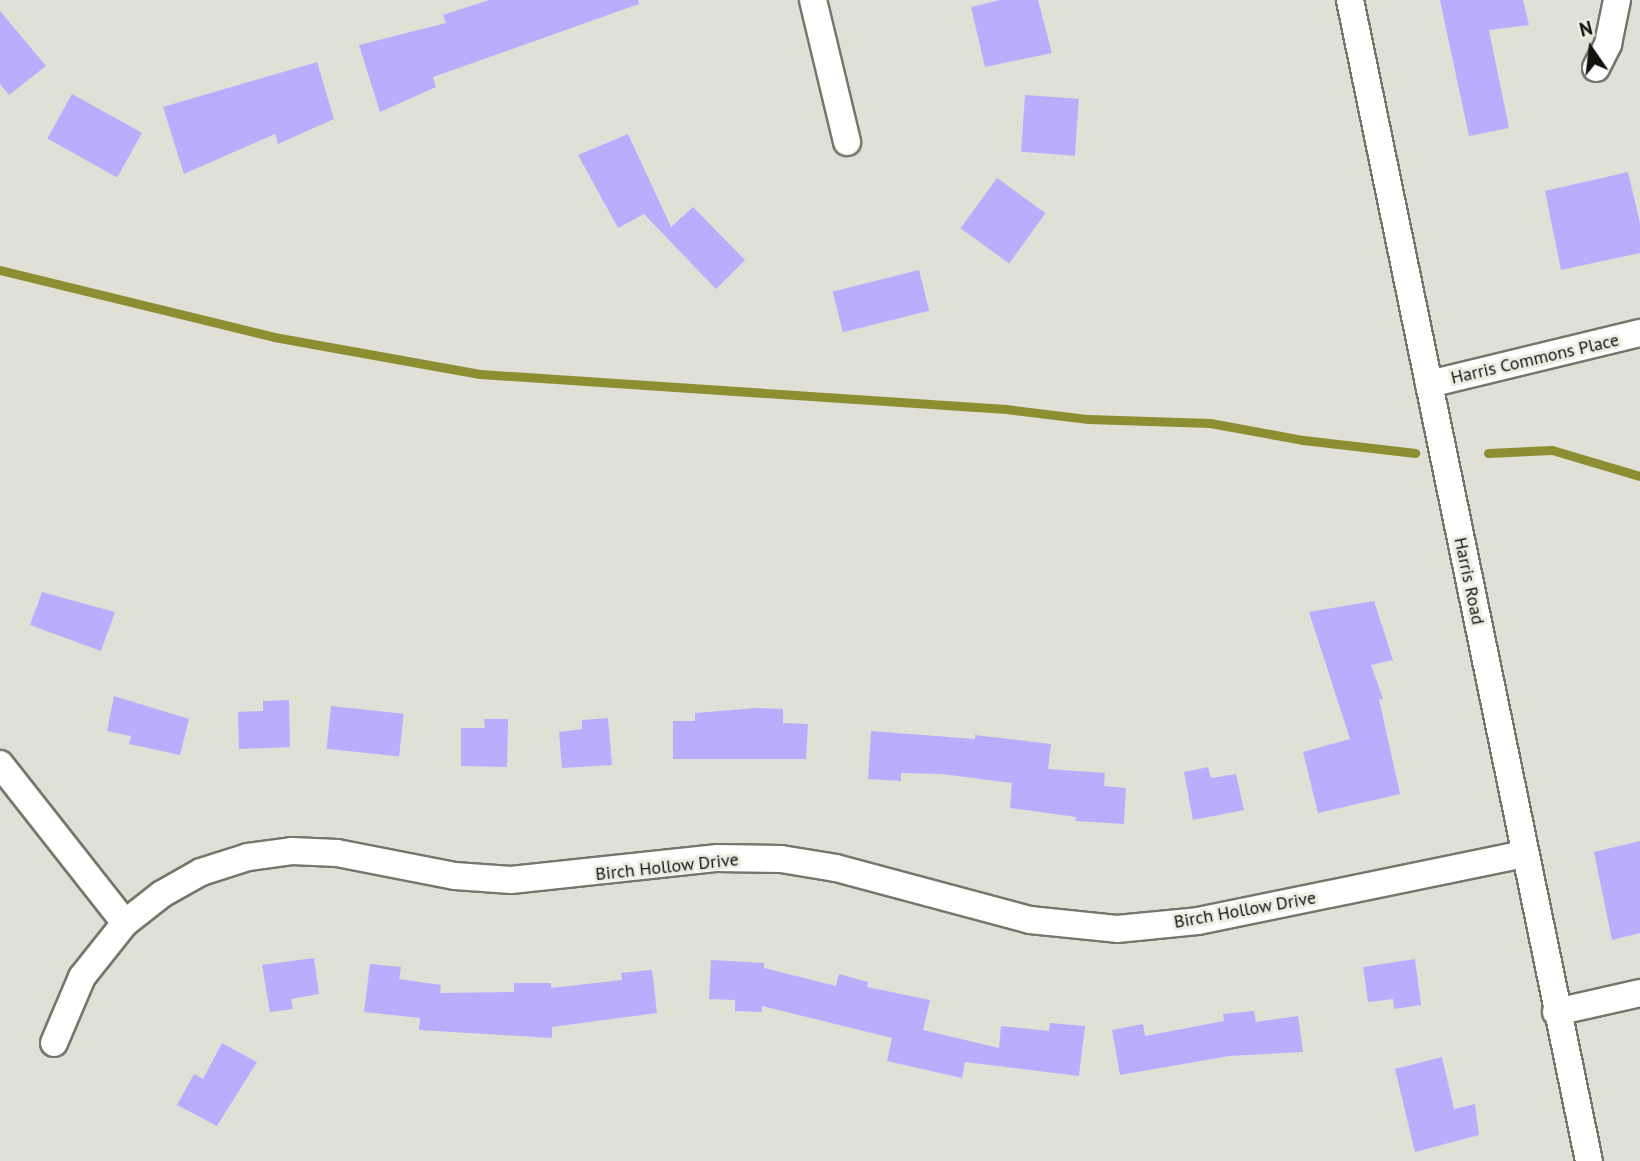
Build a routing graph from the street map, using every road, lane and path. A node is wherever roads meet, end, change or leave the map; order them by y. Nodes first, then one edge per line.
1 (813, 0) edge
2 (1350, 0) edge
3 (1617, 0) edge
4 (1596, 68) dead end
5 (847, 142) dead end
6 (1640, 333) edge
7 (1429, 384) junction
8 (0, 764) edge
9 (1524, 854) junction
10 (125, 923) junction
11 (1640, 993) edge
12 (1556, 1012) junction
13 (54, 1043) dead end
14 (1589, 1161) edge

1 - 5 street
2 - 7 street, Harris Road
3 - 4 street
6 - 7 street, Harris Commons Place
7 - 9 street, Harris Road
8 - 10 street
9 - 10 street, Birch Hollow Drive
9 - 12 street, Harris Road
10 - 13 street, Birch Hollow Drive
11 - 12 street
12 - 14 street, Harris Road

